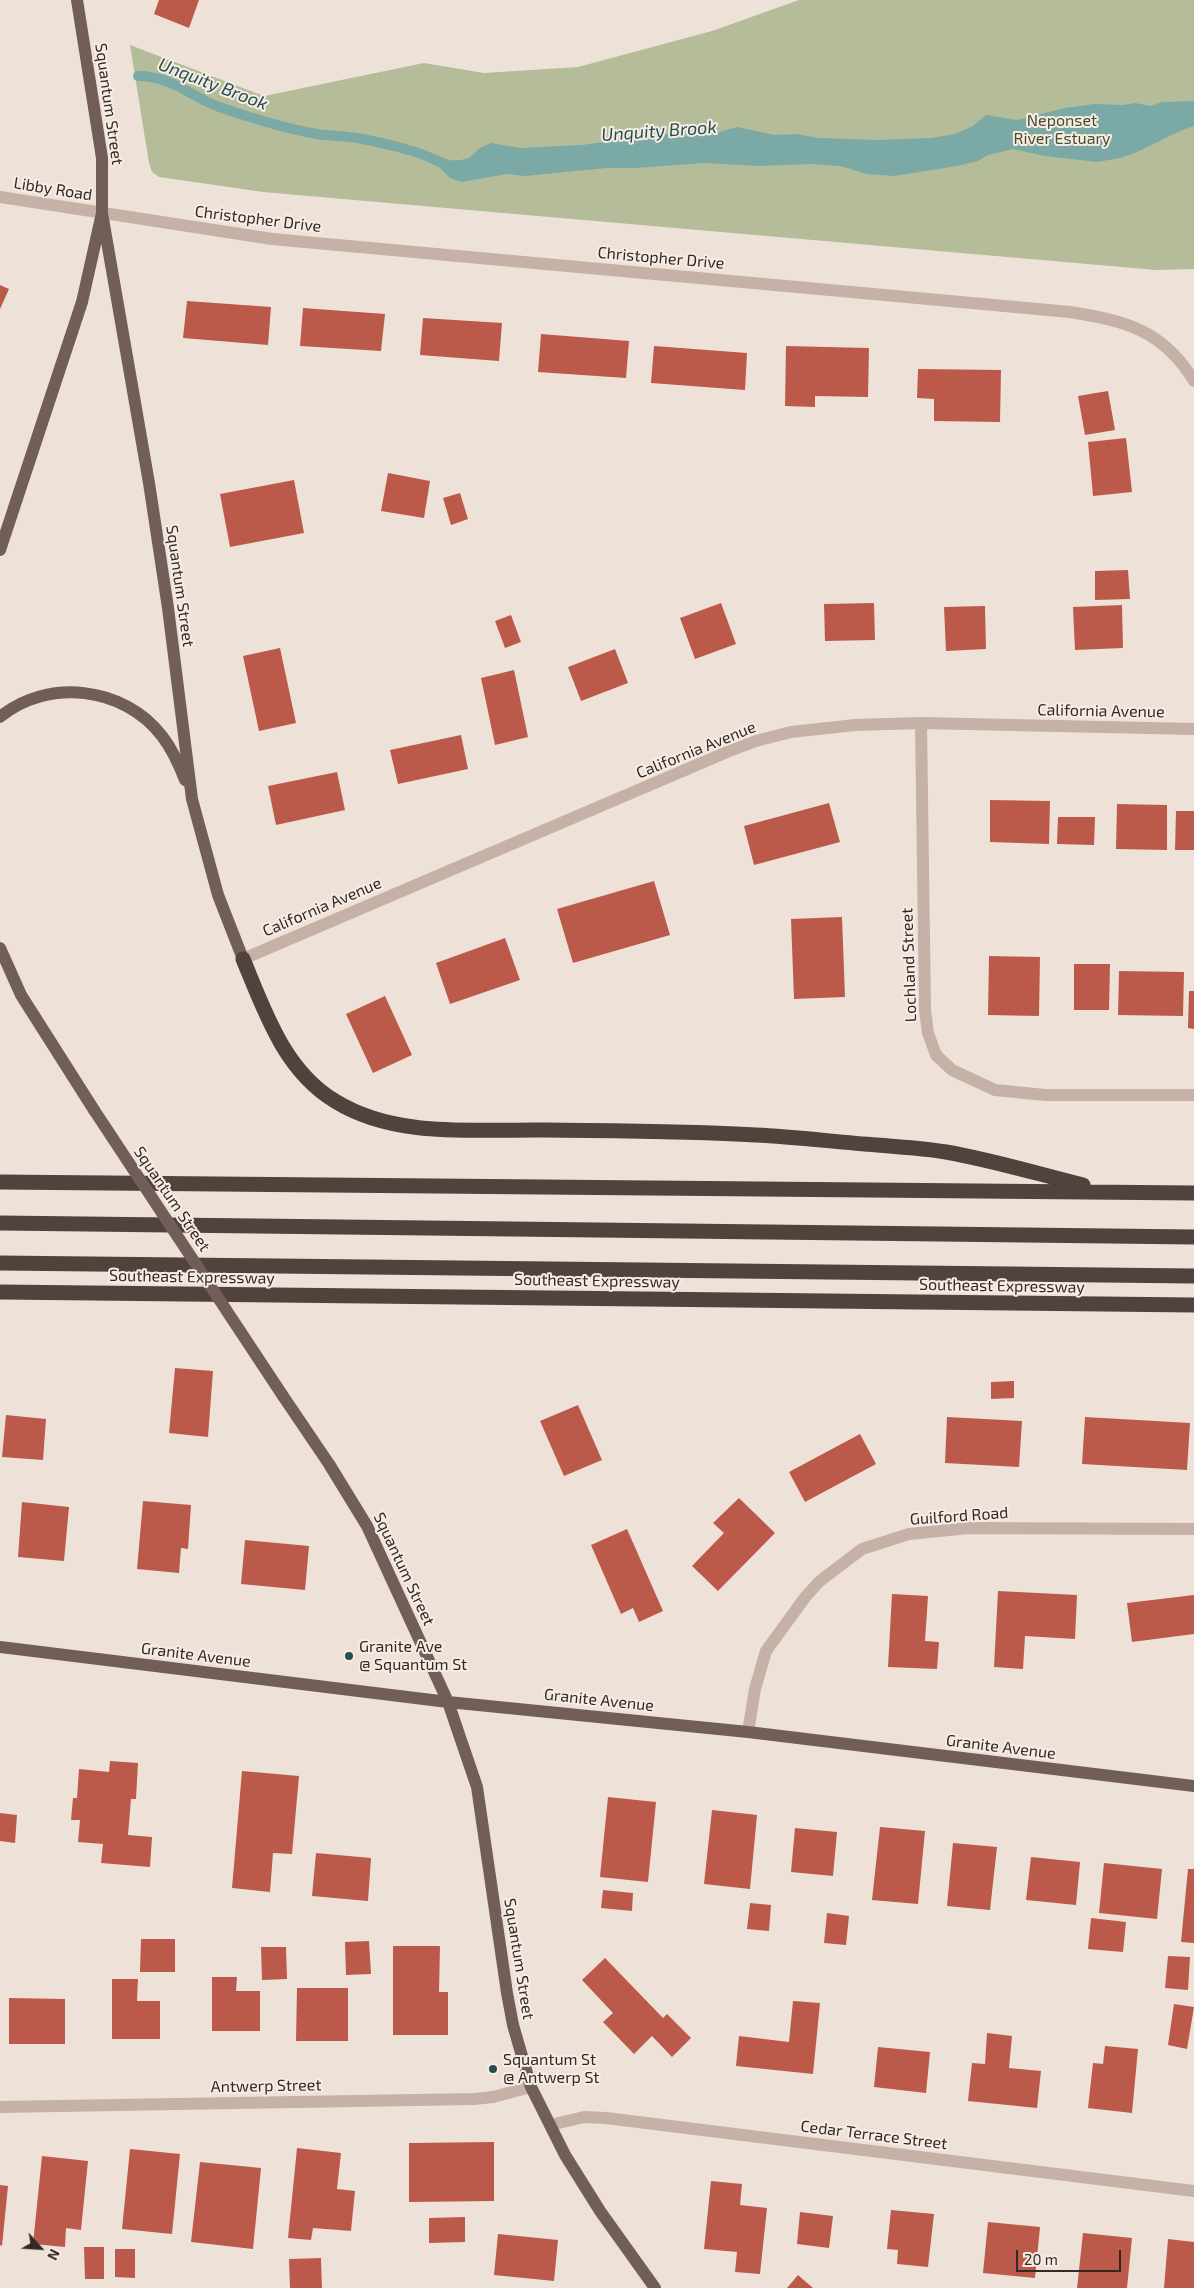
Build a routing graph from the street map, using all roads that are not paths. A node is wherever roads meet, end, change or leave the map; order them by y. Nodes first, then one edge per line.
1 (77, 0) edge
2 (0, 197) edge
3 (102, 213) junction
4 (1194, 381) edge
5 (0, 550) edge
6 (0, 717) edge
7 (921, 723) junction
8 (1194, 729) edge
9 (192, 798) junction
10 (0, 948) edge
11 (243, 959) junction
12 (1194, 1095) edge
13 (0, 1182) edge
14 (1108, 1191) junction
15 (1194, 1193) edge
16 (0, 1223) edge
17 (1194, 1237) edge
18 (0, 1263) edge
19 (1194, 1276) edge
20 (0, 1292) edge
21 (1194, 1305) edge
22 (1194, 1529) edge
23 (0, 1647) edge
24 (448, 1702) junction
25 (748, 1732) junction
26 (1194, 1786) edge
27 (531, 2087) junction
28 (0, 2107) edge
29 (550, 2125) junction
30 (1194, 2191) edge
31 (655, 2288) edge

1 - 3 main road, Squantum Street
2 - 3 street, Libby Road
3 - 4 street, Christopher Drive
3 - 5 main road, Squantum Street
3 - 9 main road, Squantum Street
6 - 9 main road
7 - 8 street, California Avenue
7 - 11 street, California Avenue
7 - 12 street, Lochland Street
9 - 11 main road, Squantum Street
10 - 24 main road, Squantum Street, bridge
11 - 14 highway
13 - 14 highway
14 - 15 highway
16 - 17 highway
18 - 19 highway
20 - 21 highway, Southeast Expressway
22 - 25 street, Guilford Road
23 - 24 main road, Granite Avenue
24 - 25 main road, Granite Avenue
24 - 27 main road, Squantum Street
25 - 26 main road, Granite Avenue
27 - 28 street, Antwerp Street
27 - 29 main road, Squantum Street
29 - 30 street, Cedar Terrace Street
29 - 31 main road, Squantum Street

